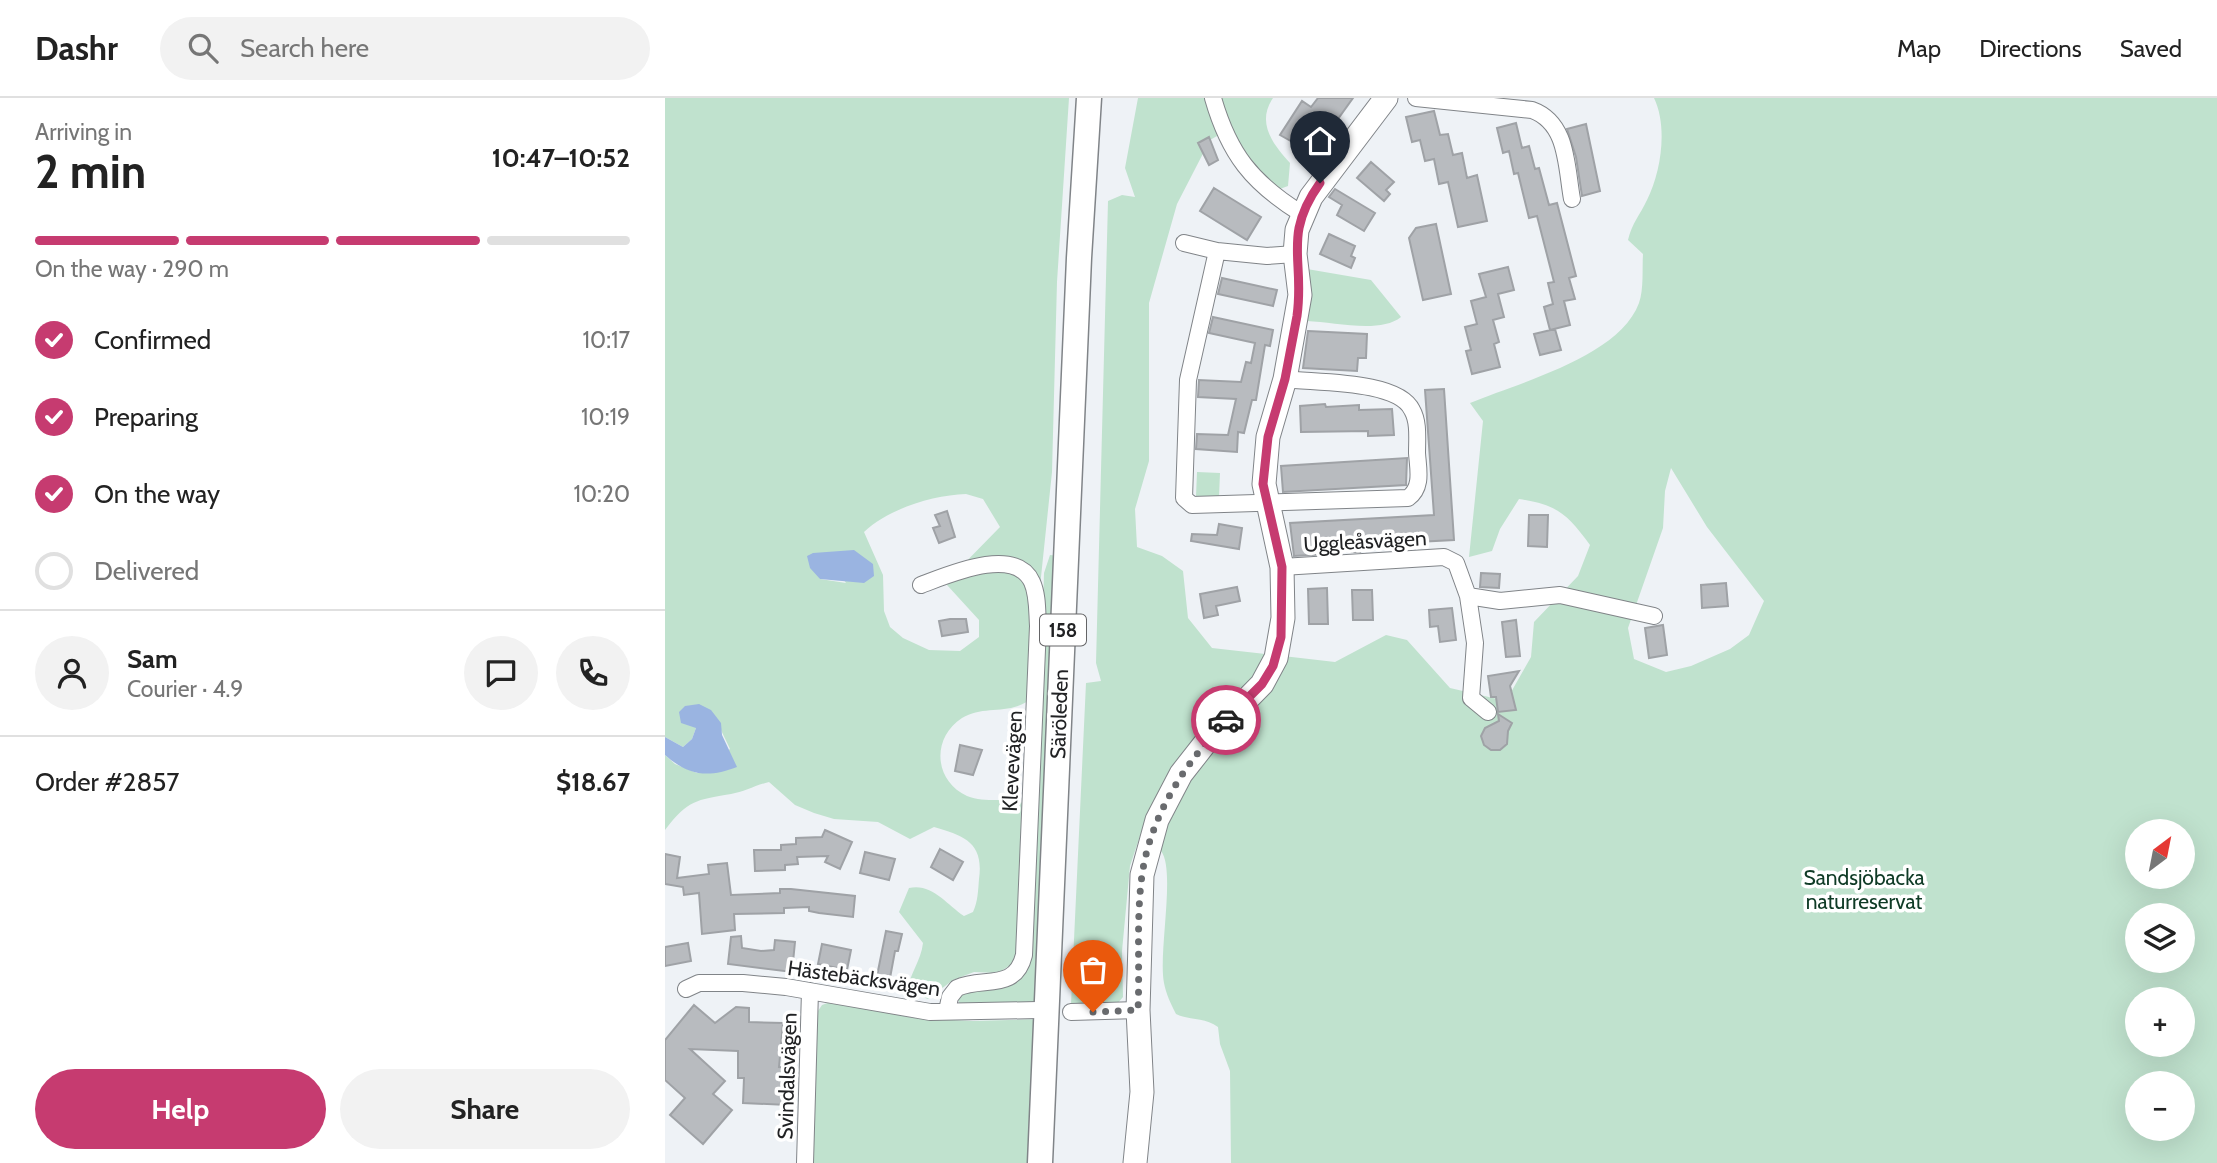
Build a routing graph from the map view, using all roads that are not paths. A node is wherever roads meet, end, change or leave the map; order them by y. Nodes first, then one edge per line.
1 (1089, 98) edge
2 (1104, 98) edge
3 (1213, 98) edge
4 (1386, 98) edge
5 (1416, 98) edge
6 (1572, 199) dead end
7 (1301, 214) junction
8 (1184, 243) dead end
9 (1217, 251) junction
10 (1295, 254) junction
11 (1285, 379) junction
12 (1266, 504) junction
13 (1282, 567) junction
14 (921, 585) dead end
15 (1468, 596) junction
16 (1654, 617) dead end
17 (1488, 712) dead end
18 (686, 989) dead end
19 (810, 991) junction
20 (1038, 1010) dead end
21 (1138, 1010) junction
22 (947, 1011) junction
23 (1071, 1012) dead end
24 (805, 1163) edge
25 (1040, 1163) edge
26 (1055, 1163) edge
27 (1135, 1163) edge

1 - 25 main road, Säröleden / 158
2 - 26 main road, Säröleden / 158
3 - 7 street
4 - 7 street
5 - 6 street
7 - 10 street
8 - 9 street
9 - 10 street
9 - 12 street
10 - 11 street
11 - 12 street
11 - 12 street
12 - 13 street
13 - 15 street, Uggleåsvägen
13 - 21 street
14 - 22 street, Klevevägen
15 - 16 street
15 - 17 street, Uggleåsvägen
18 - 19 street, Hästebäcksvägen
19 - 22 street, Hästebäcksvägen
19 - 24 street, Svindalsvägen
20 - 22 street, Hästebäcksvägen
21 - 23 street
21 - 27 street

